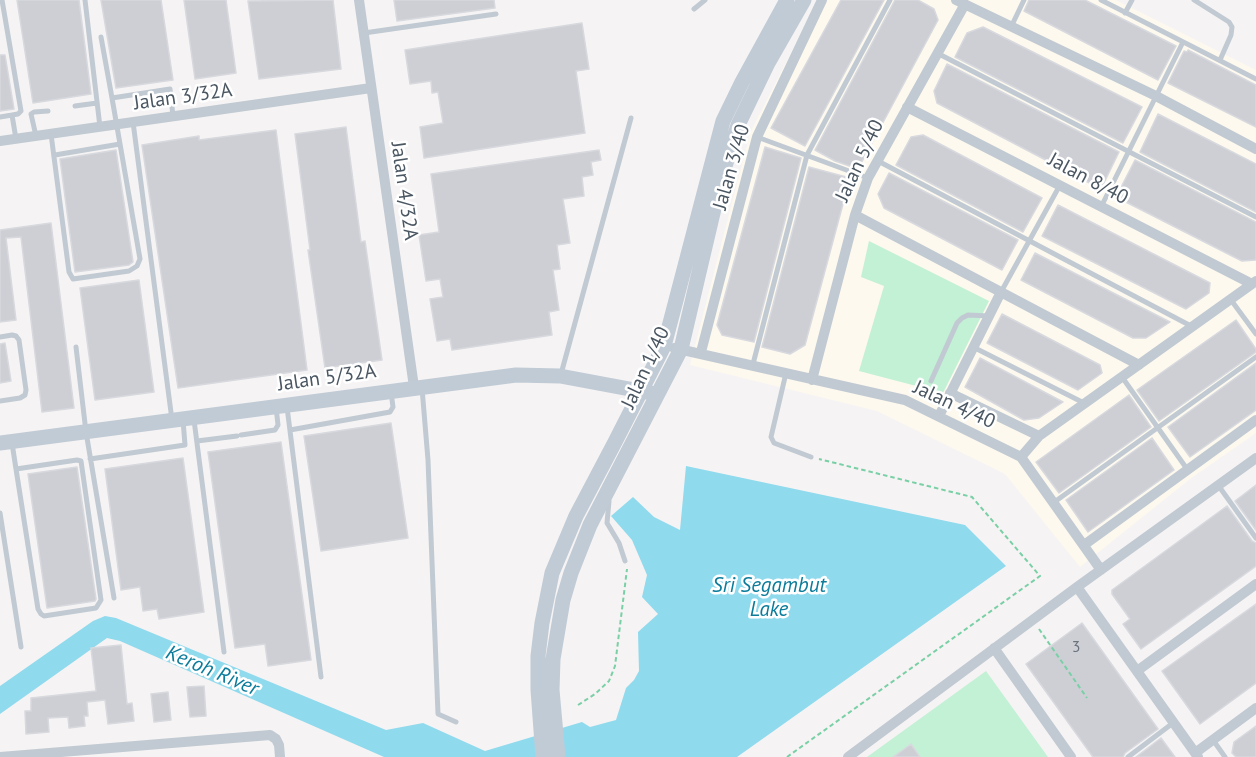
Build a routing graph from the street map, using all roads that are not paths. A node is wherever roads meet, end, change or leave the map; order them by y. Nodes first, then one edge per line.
1 (2, 0) edge
2 (85, 0) edge
3 (359, 0) edge
4 (705, 0) edge
5 (787, 0) edge
6 (804, 0) edge
7 (822, 0) edge
8 (890, 0) edge
9 (1024, 0) edge
10 (1101, 0) edge
11 (1132, 0) edge
12 (1194, 0) edge
13 (960, 2) edge
14 (694, 9) dead end
15 (1125, 13) junction
16 (496, 14) dead end
17 (1011, 27) junction
18 (364, 33) junction
19 (101, 37) dead end
20 (1183, 42) junction
21 (937, 53) junction
22 (1220, 60) junction
23 (1256, 79) edge
24 (371, 88) junction
25 (1156, 96) junction
26 (112, 98) junction
27 (97, 103) junction
28 (75, 106) dead end
29 (907, 106) junction
30 (48, 111) dead end
31 (12, 115) junction
32 (173, 116) junction
33 (0, 117) edge
34 (631, 118) dead end
35 (133, 122) junction
36 (116, 124) junction
37 (100, 127) junction
38 (51, 134) junction
39 (36, 136) junction
40 (757, 137) junction
41 (16, 139) junction
42 (0, 141) edge
43 (120, 144) junction
44 (1256, 149) edge
45 (1129, 152) junction
46 (55, 155) junction
47 (807, 155) junction
48 (877, 160) junction
49 (868, 178) junction
50 (1060, 185) junction
51 (1101, 207) junction
52 (855, 215) junction
53 (1256, 217) edge
54 (1029, 240) junction
55 (1254, 283) edge
56 (1001, 292) junction
57 (1231, 300) junction
58 (989, 316) junction
59 (1193, 327) junction
60 (1256, 334) edge
61 (0, 337) edge
62 (664, 346) junction
63 (76, 347) dead end
64 (973, 347) junction
65 (681, 349) junction
66 (702, 352) junction
67 (1256, 357) edge
68 (753, 364) junction
69 (1139, 365) junction
70 (786, 373) junction
71 (560, 376) junction
72 (1122, 377) junction
73 (812, 380) junction
74 (930, 381) dead end
75 (418, 387) junction
76 (642, 390) junction
77 (391, 391) junction
78 (951, 393) junction
79 (659, 395) junction
80 (0, 401) edge
81 (1085, 403) junction
82 (281, 406) junction
83 (939, 417) junction
84 (183, 420) junction
85 (1256, 420) edge
86 (1157, 428) junction
87 (290, 430) junction
88 (86, 432) junction
89 (1039, 436) junction
90 (197, 441) junction
91 (6, 442) edge
92 (811, 457) road end
93 (1021, 457) junction
94 (1256, 458) edge
95 (90, 459) junction
96 (16, 469) junction
97 (1187, 469) junction
98 (616, 473) junction
99 (1218, 485) junction
100 (1053, 503) junction
101 (0, 513) edge
102 (2, 536) edge
103 (1256, 538) edge
104 (1084, 545) junction
105 (626, 561) road end
106 (1101, 570) junction
107 (1256, 584) edge
108 (1077, 587) junction
109 (114, 598) dead end
110 (21, 647) dead end
111 (994, 648) junction
112 (224, 652) dead end
113 (1137, 671) junction
114 (321, 677) dead end
115 (545, 690) junction
116 (1254, 713) edge
117 (456, 722) dead end
118 (1173, 723) junction
119 (1213, 740) junction
120 (124, 751) edge
121 (1196, 755) edge
122 (0, 757) edge
123 (280, 757) edge
124 (543, 757) edge
125 (558, 757) edge
126 (848, 757) edge
127 (1071, 757) edge
128 (1128, 757) edge
129 (1226, 757) edge

1 - 31 lane
2 - 27 lane
3 - 18 street, Jalan 4/32A
4 - 14 lane
5 - 62 main road, Jalan 1/40
6 - 65 main road, Jalan 1/40
7 - 40 street, Jalan 3/40
8 - 47 lane
9 - 17 lane
10 - 15 lane
11 - 15 lane
12 - 22 lane
13 - 17 street
13 - 21 street, Jalan 5/40
15 - 20 lane
16 - 18 lane
17 - 25 street
18 - 24 street, Jalan 4/32A
19 - 26 lane
20 - 22 lane
20 - 25 lane
21 - 29 street, Jalan 5/40
21 - 45 lane
22 - 23 lane
24 - 32 street, Jalan 3/32A
24 - 75 street, Jalan 4/32A
25 - 44 street
25 - 45 lane
26 - 32 lane
26 - 36 lane
27 - 28 lane
27 - 37 lane
29 - 48 street, Jalan 5/40
29 - 50 street, Jalan 8/40
30 - 39 lane
31 - 33 lane
31 - 41 lane
32 - 35 street, Jalan 3/32A
34 - 71 lane
35 - 36 street, Jalan 3/32A
35 - 84 lane
36 - 37 street, Jalan 3/32A
36 - 43 lane
37 - 38 street, Jalan 3/32A
38 - 39 street, Jalan 3/32A
38 - 46 lane
39 - 41 street, Jalan 3/32A
40 - 47 lane
40 - 66 street, Jalan 3/40
41 - 42 street, Jalan 3/32A
43 - 46 lane
43 - 46 lane
45 - 51 lane
45 - 53 lane
47 - 49 lane
47 - 68 lane
48 - 49 street, Jalan 5/40
48 - 54 lane
49 - 52 street, Jalan 5/40
50 - 51 street, Jalan 8/40
50 - 54 lane
51 - 55 street, Jalan 8/40
52 - 56 street
52 - 73 street, Jalan 5/40
54 - 56 lane
54 - 59 lane
55 - 57 street
56 - 58 street
56 - 69 street
57 - 59 street
57 - 60 lane
58 - 64 street
58 - 74 lane
59 - 69 street
61 - 80 lane
62 - 65 street, Jalan 4/40
62 - 76 main road, Jalan 1/40
63 - 88 lane
64 - 78 street
64 - 81 lane
65 - 66 street, Jalan 4/40
65 - 79 main road, Jalan 1/40
66 - 68 street, Jalan 4/40
67 - 86 lane
68 - 70 street, Jalan 4/40
69 - 72 street
70 - 73 street, Jalan 4/40
70 - 92 lane
71 - 75 main road, Jalan 5/32A
71 - 76 main road, Jalan 5/32A
72 - 81 street
72 - 86 lane
73 - 83 street, Jalan 4/40
75 - 77 main road, Jalan 5/32A
75 - 117 lane
76 - 79 main road, Jalan 5/32A
76 - 115 main road, Jalan 1/40
77 - 82 main road, Jalan 5/32A
77 - 87 lane
78 - 83 street
78 - 89 street
79 - 98 main road, Jalan 1/40
81 - 89 street
82 - 84 main road, Jalan 5/32A
82 - 87 lane
82 - 90 lane
83 - 93 street, Jalan 4/40
84 - 88 main road, Jalan 5/32A
84 - 90 lane
84 - 95 lane
85 - 97 street
86 - 97 lane
86 - 100 lane
87 - 114 lane
88 - 91 main road, Jalan 5/32A
88 - 95 lane
89 - 93 street
90 - 112 lane
91 - 96 lane
93 - 100 street, Jalan 4/40
94 - 99 street
95 - 109 lane
96 - 96 lane
97 - 104 street
98 - 105 lane
98 - 115 main road, Jalan 1/40
99 - 103 lane
99 - 106 street
100 - 104 street, Jalan 4/40
101 - 102 lane
102 - 110 lane
104 - 106 street, Jalan 4/40
106 - 108 street
107 - 113 street
108 - 111 street
108 - 113 street
111 - 126 street
111 - 127 street
113 - 118 street
115 - 124 main road, Jalan 1/40
115 - 125 main road, Jalan 1/40
116 - 119 street
118 - 121 street
118 - 128 lane
119 - 121 street
119 - 129 lane
120 - 122 street
120 - 123 street

